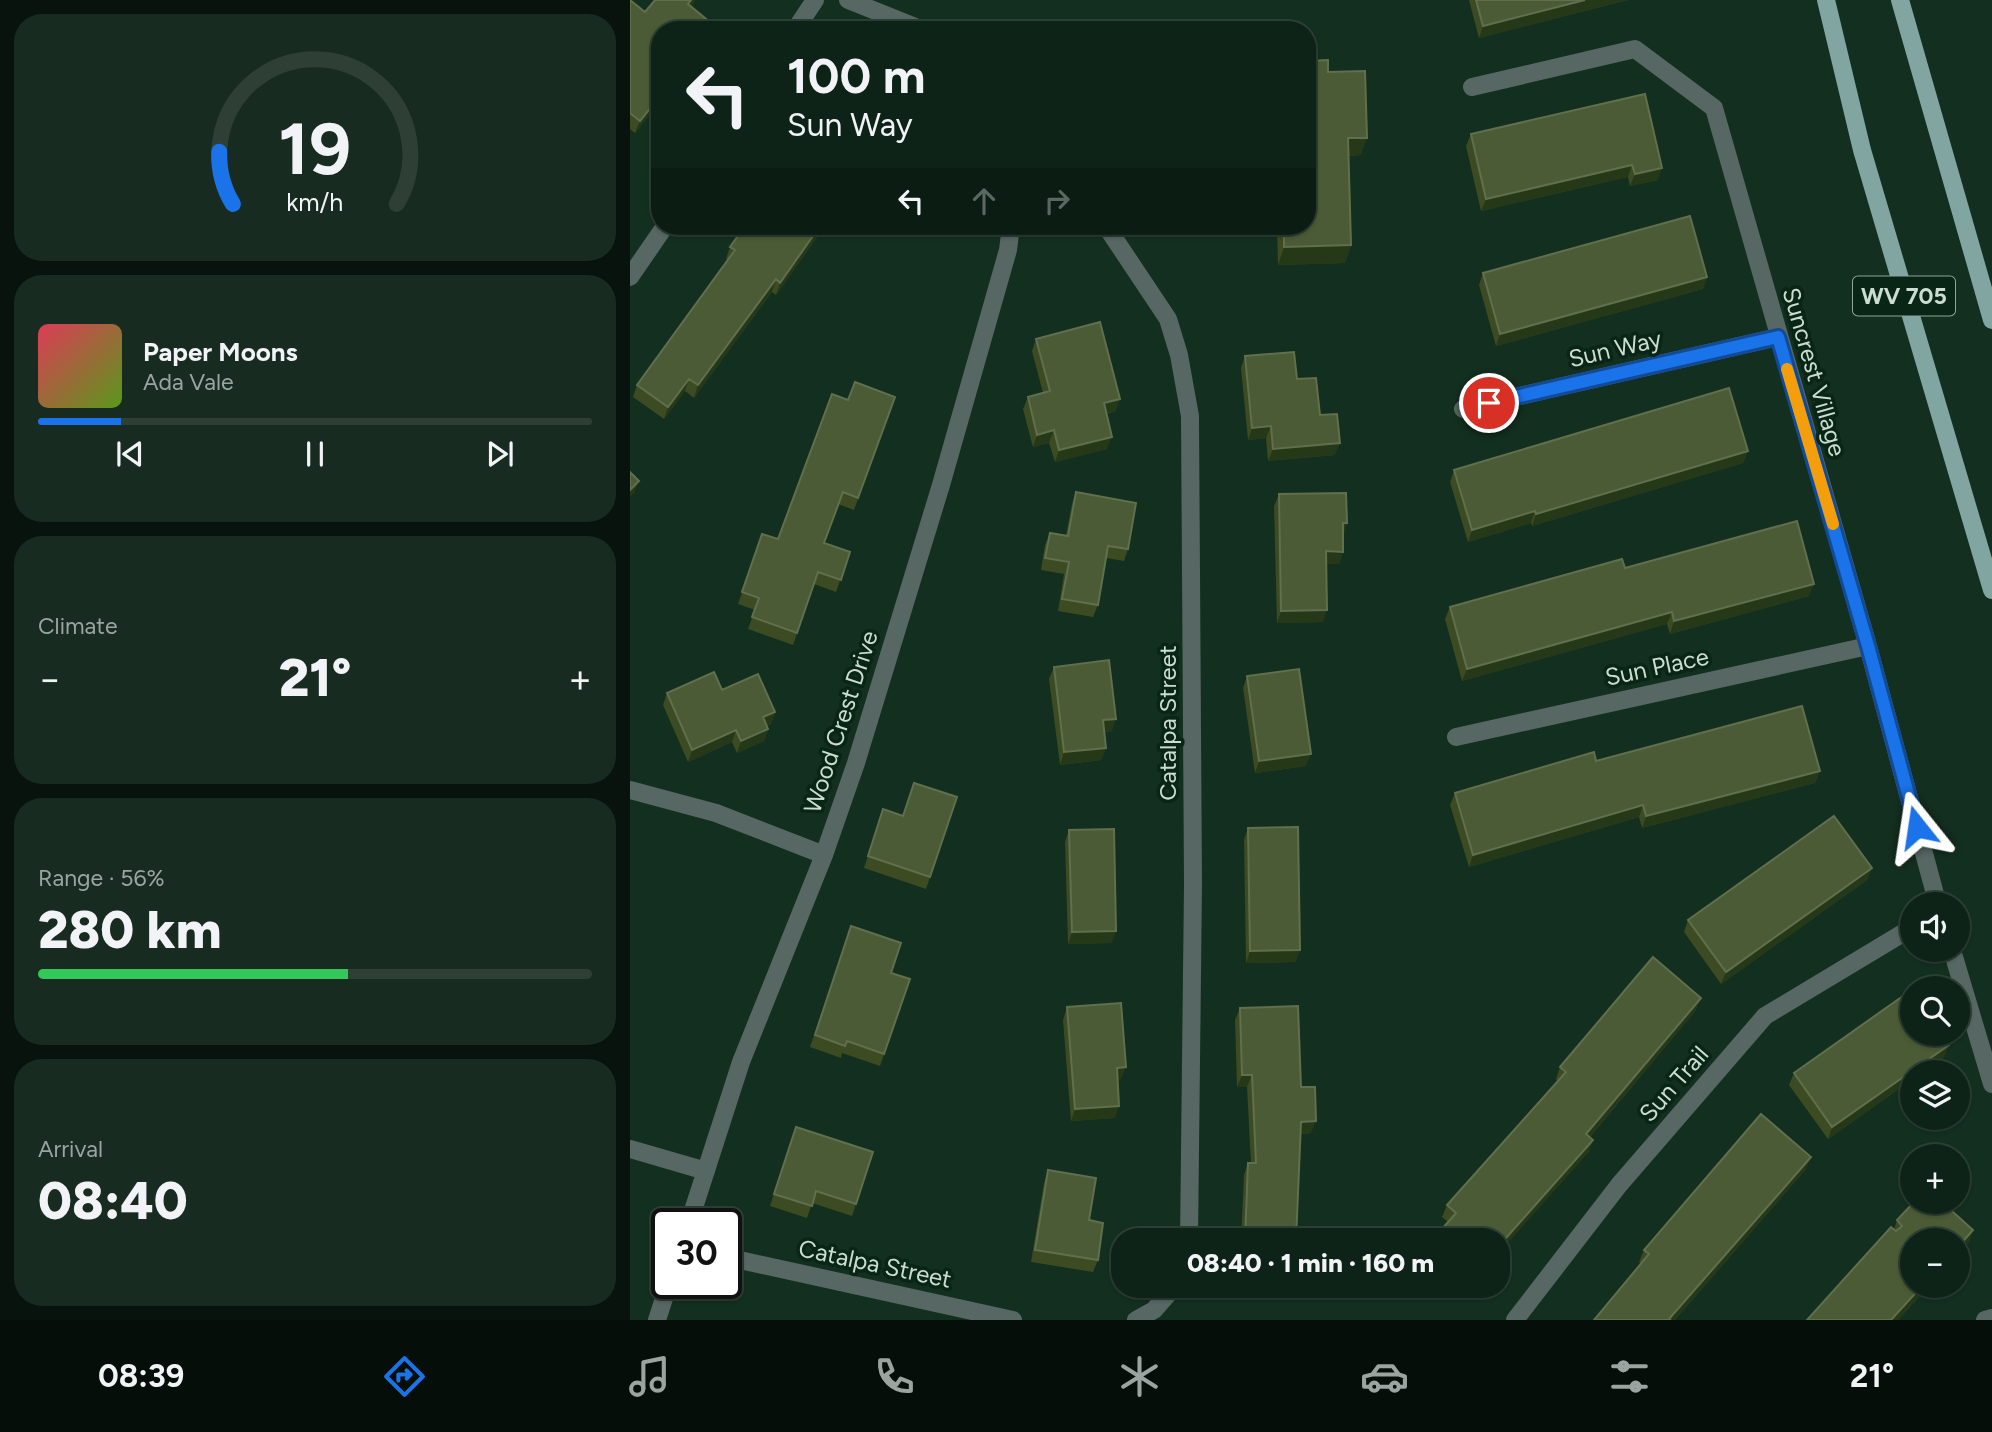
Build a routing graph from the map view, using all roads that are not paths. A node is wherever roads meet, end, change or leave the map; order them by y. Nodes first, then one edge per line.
1 (815, 0) edge
2 (848, 0) edge
3 (1826, 0) edge
4 (1900, 0) edge
5 (801, 21) edge
6 (900, 21) edge
7 (1472, 87) dead end
8 (659, 235) edge
9 (1010, 235) edge
10 (1112, 235) edge
11 (630, 277) edge
12 (1992, 320) edge
13 (1778, 337) junction
14 (1463, 409) dead end
15 (1992, 590) edge
16 (1868, 646) junction
17 (1456, 737) dead end
18 (630, 790) edge
19 (824, 855) junction
20 (1934, 892) edge
21 (1900, 935) edge
22 (1956, 962) edge
23 (1992, 1084) edge
24 (630, 1149) edge
25 (706, 1171) junction
26 (694, 1208) edge
27 (1189, 1228) edge
28 (742, 1261) edge
29 (1164, 1298) edge
30 (664, 1299) edge
31 (1992, 1318) edge
32 (657, 1320) edge
33 (1013, 1320) edge
34 (1136, 1320) edge
35 (1515, 1320) edge
36 (1985, 1320) edge

1 - 5 street
2 - 6 street
3 - 15 main road, WV 705
4 - 12 main road, WV 705
7 - 13 street, Suncrest Village
8 - 11 street
9 - 19 street, Wood Crest Drive
10 - 27 street, Catalpa Street
13 - 14 street, Sun Way
13 - 16 street, Suncrest Village
16 - 17 street, Sun Place
16 - 20 street, Suncrest Village
18 - 19 street
19 - 25 street, Wood Crest Drive
21 - 35 street, Sun Trail
22 - 23 street
24 - 25 street
25 - 26 street, Wood Crest Drive
28 - 33 street, Catalpa Street
29 - 34 street
30 - 32 street
31 - 36 street

